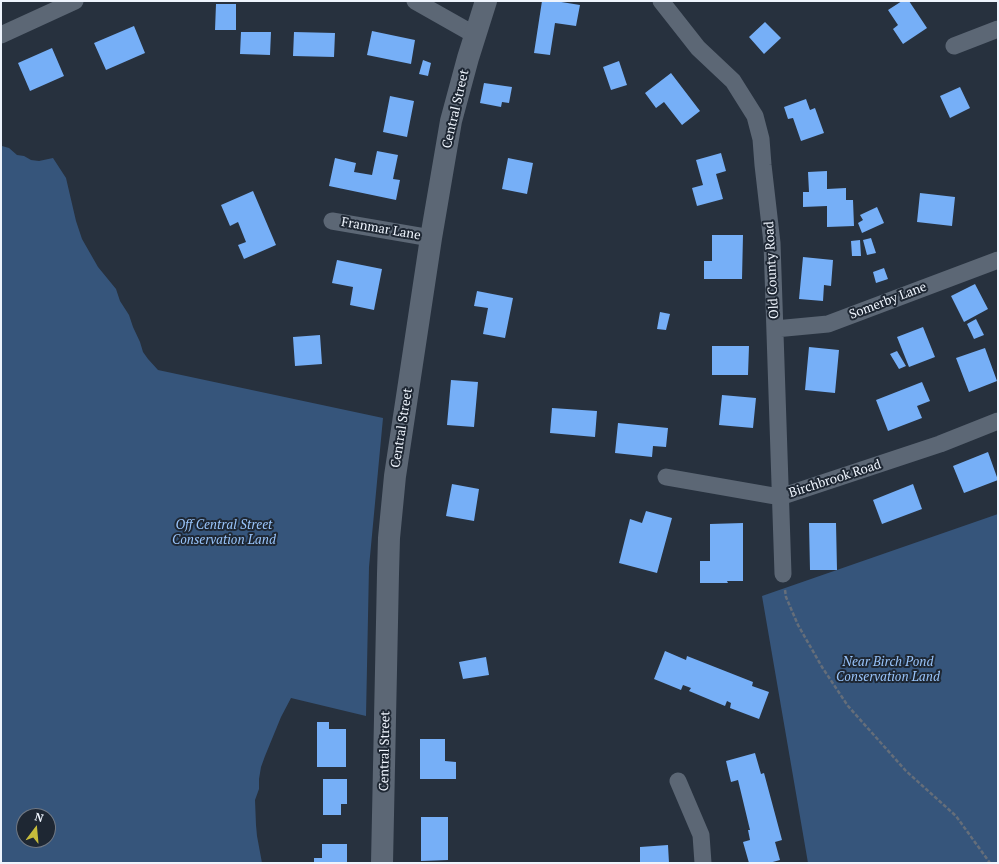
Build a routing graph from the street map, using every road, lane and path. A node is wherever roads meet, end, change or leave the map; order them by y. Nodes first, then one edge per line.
1 (75, 1) edge
2 (415, 1) edge
3 (486, 1) edge
4 (661, 1) edge
5 (998, 29) edge
6 (1, 35) edge
7 (475, 35) junction
8 (954, 46) dead end
9 (332, 221) dead end
10 (431, 238) junction
11 (998, 260) edge
12 (775, 329) junction
13 (998, 421) edge
14 (666, 476) dead end
15 (780, 497) junction
16 (783, 574) joint
17 (678, 781) dead end
18 (382, 863) edge
19 (703, 863) edge
20 (990, 863) edge

1 - 6 street
2 - 7 street
3 - 7 street, Central Street
4 - 12 street, Old County Road
5 - 8 street
7 - 10 street, Central Street
9 - 10 street, Franmar Lane
10 - 18 street, Central Street
11 - 12 street, Somerby Lane
12 - 15 street, Old County Road
13 - 15 street, Birchbrook Road
14 - 15 street, Birchbrook Road
15 - 16 street, Old County Road
16 - 20 path
17 - 19 street

